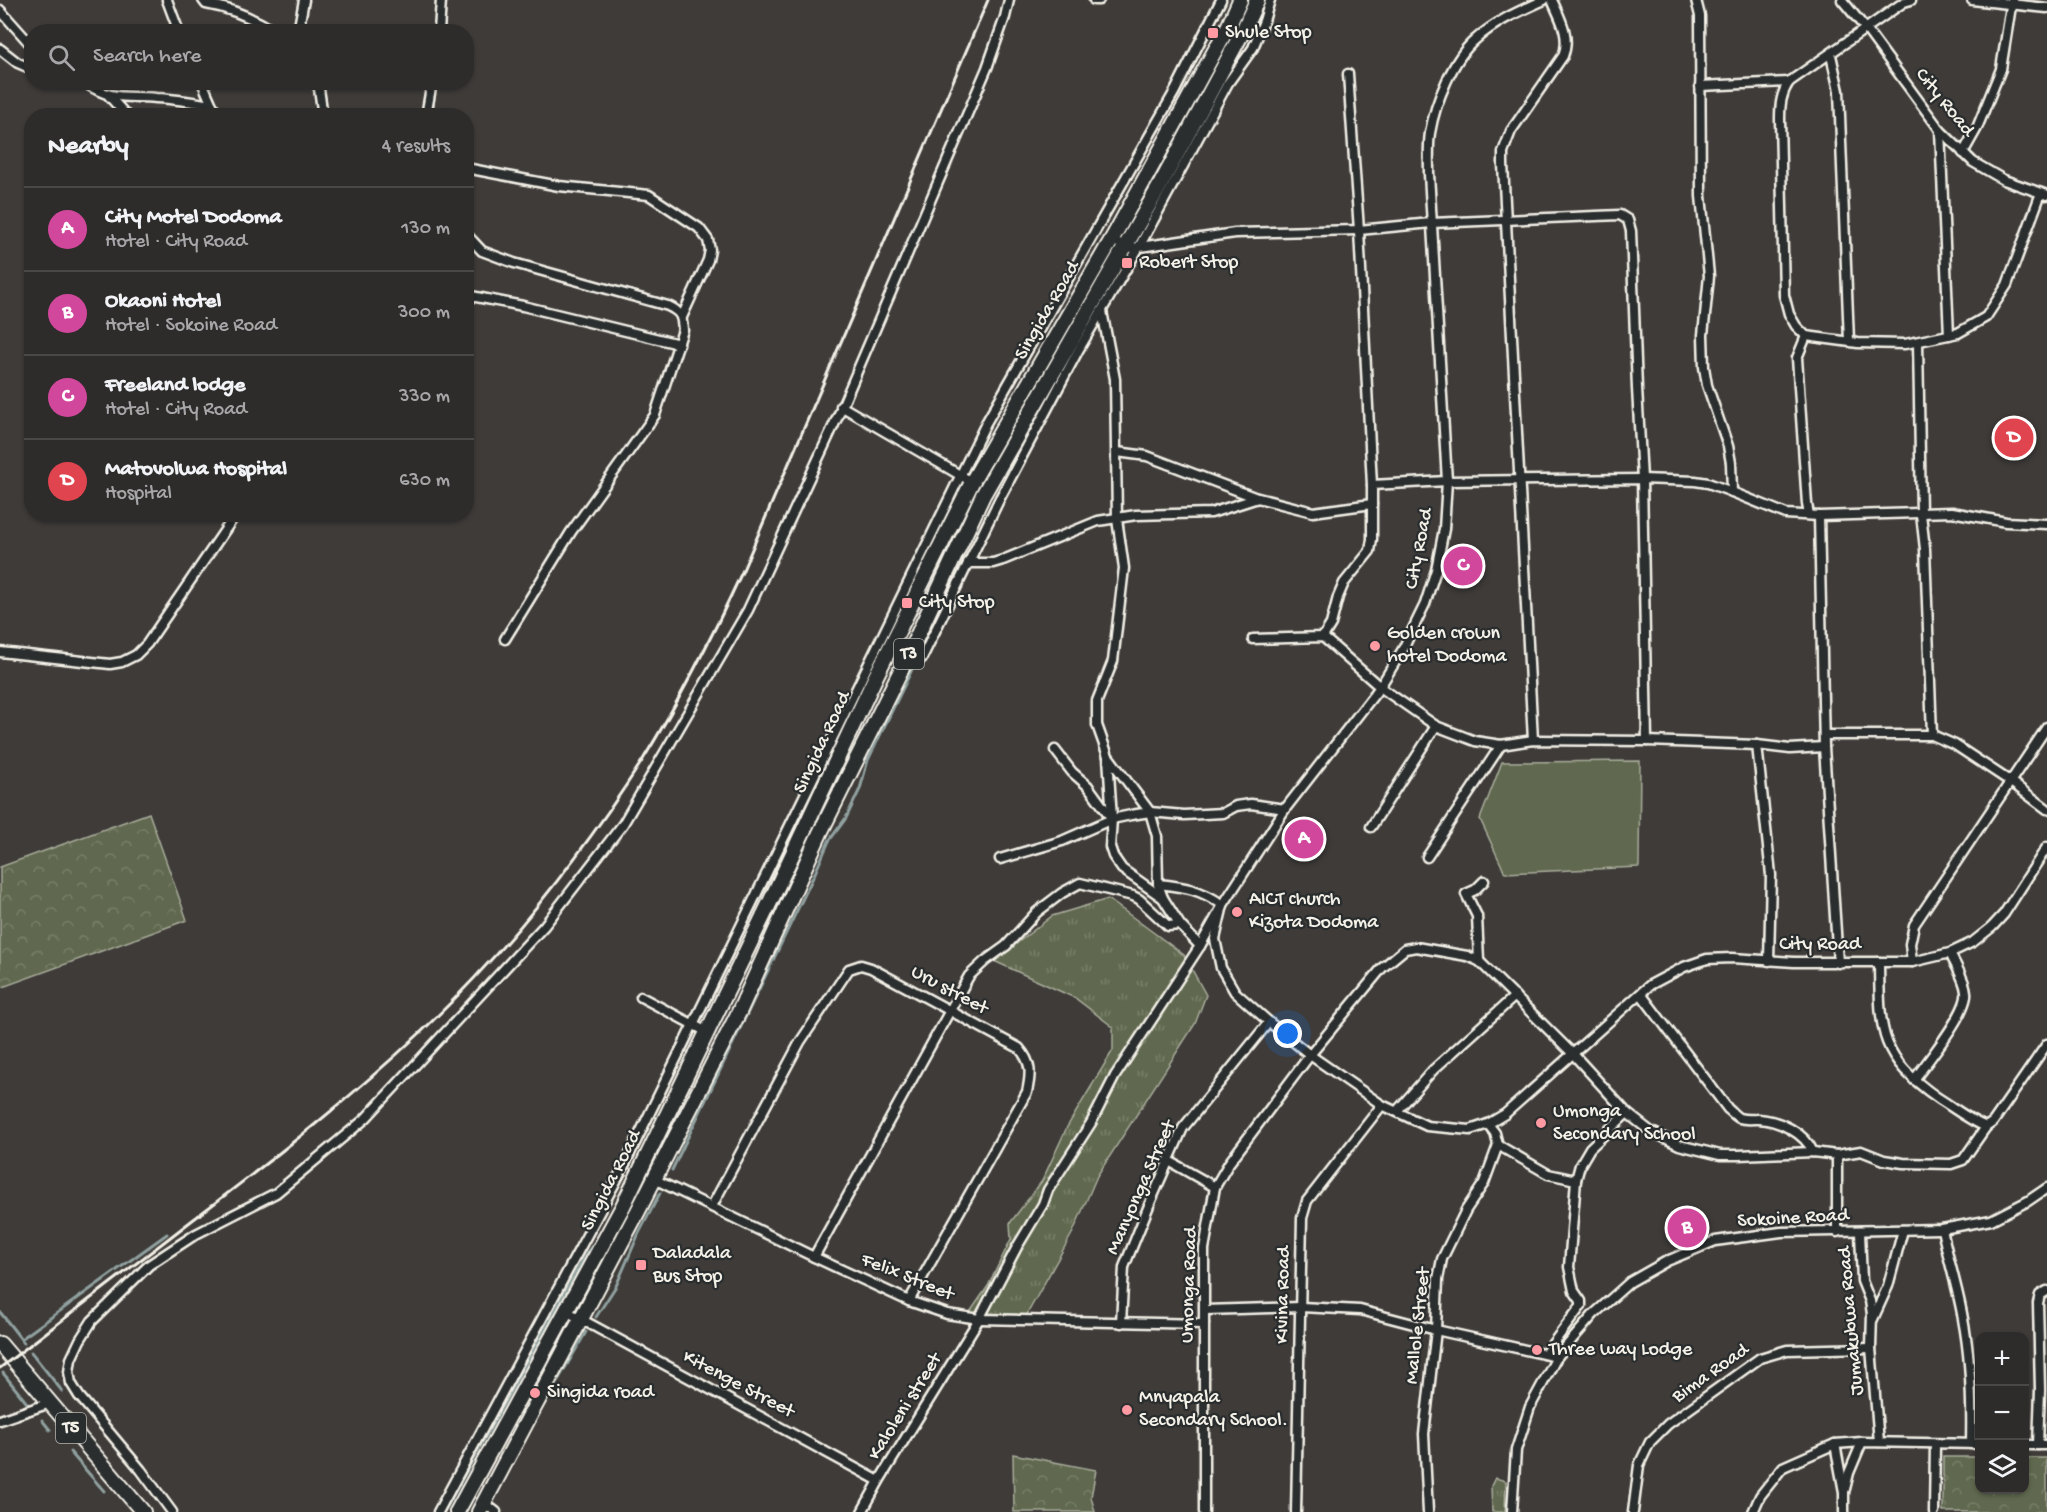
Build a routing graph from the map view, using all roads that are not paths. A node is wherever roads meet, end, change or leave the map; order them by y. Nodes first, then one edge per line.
1 (167, 0) edge
2 (203, 0) edge
3 (304, 0) edge
4 (441, 0) edge
5 (1009, 0) edge
6 (1094, 0) edge
7 (1099, 0) edge
8 (1221, 0) edge
9 (1240, 0) edge
10 (1257, 0) edge
11 (1270, 0) edge
12 (1544, 0) edge
13 (1552, 0) edge
14 (1696, 0) edge
15 (1842, 0) edge
16 (1972, 0) edge
17 (1906, 1) edge
18 (2012, 2) edge
19 (2047, 8) edge
20 (0, 10) edge
21 (176, 24) edge
22 (259, 24) edge
23 (300, 24) edge
24 (439, 24) edge
25 (1866, 29) junction
26 (24, 37) edge
27 (0, 49) edge
28 (1831, 55) junction
29 (24, 66) edge
30 (1348, 74) dead end
31 (1789, 82) junction
32 (1700, 86) junction
33 (94, 90) edge
34 (205, 90) edge
35 (319, 90) edge
36 (431, 90) edge
37 (109, 96) junction
38 (212, 105) junction
39 (120, 108) edge
40 (214, 108) edge
41 (322, 108) edge
42 (427, 108) edge
43 (1940, 130) junction
44 (1963, 153) junction
45 (474, 172) edge
46 (2044, 194) edge
47 (1506, 220) junction
48 (1431, 224) junction
49 (1359, 230) junction
50 (1112, 239) junction
51 (474, 242) edge
52 (1132, 247) junction
53 (474, 297) edge
54 (1102, 311) junction
55 (682, 317) junction
56 (1949, 335) junction
57 (1806, 336) junction
58 (1849, 341) junction
59 (1918, 342) junction
60 (679, 344) junction
61 (842, 406) junction
62 (1117, 452) junction
63 (967, 479) junction
64 (1642, 479) junction
65 (1520, 480) junction
66 (1447, 481) junction
67 (1372, 485) junction
68 (1732, 492) junction
69 (1258, 498) junction
70 (1372, 504) junction
71 (1921, 514) junction
72 (1814, 515) junction
73 (1117, 519) junction
74 (231, 522) edge
75 (2047, 524) edge
76 (968, 563) junction
77 (1323, 637) junction
78 (505, 639) dead end
79 (1253, 639) dead end
80 (0, 652) edge
81 (906, 660) junction
82 (1380, 687) junction
83 (1436, 726) junction
84 (2047, 727) edge
85 (1824, 735) junction
86 (1932, 735) junction
87 (1533, 740) junction
88 (1647, 741) junction
89 (1501, 745) junction
90 (1757, 745) junction
91 (1824, 747) junction
92 (1055, 750) dead end
93 (1108, 756) junction
94 (2011, 782) junction
95 (1285, 809) junction
96 (2047, 809) edge
97 (1150, 812) junction
98 (1112, 819) junction
99 (1371, 827) dead end
100 (2047, 847) edge
101 (1427, 857) dead end
102 (1000, 859) dead end
103 (1485, 881) dead end
104 (1158, 884) junction
105 (1163, 898) junction
106 (1223, 905) junction
107 (1180, 925) junction
108 (1200, 946) junction
109 (1950, 953) junction
110 (1479, 961) junction
111 (1769, 962) junction
112 (1879, 962) junction
113 (1912, 962) junction
114 (1838, 963) junction
115 (1641, 994) junction
116 (1515, 996) junction
117 (641, 997) dead end
118 (949, 1010) junction
119 (1269, 1022) junction
120 (700, 1028) junction
121 (2047, 1044) edge
122 (1310, 1055) junction
123 (1574, 1055) junction
124 (1914, 1080) junction
125 (1382, 1105) junction
126 (1397, 1111) junction
127 (1627, 1113) junction
128 (1488, 1124) junction
129 (1986, 1127) junction
130 (1498, 1145) junction
131 (1813, 1152) junction
132 (1837, 1155) junction
133 (1169, 1161) junction
134 (654, 1179) junction
135 (1576, 1180) junction
136 (1215, 1187) junction
137 (2047, 1188) edge
138 (712, 1206) junction
139 (1942, 1229) junction
140 (1903, 1230) junction
141 (1837, 1232) junction
142 (1860, 1232) junction
143 (814, 1257) junction
144 (2047, 1291) edge
145 (909, 1301) junction
146 (1300, 1307) junction
147 (1205, 1310) junction
148 (566, 1311) junction
149 (582, 1319) junction
150 (979, 1319) junction
151 (1121, 1323) junction
152 (1872, 1323) junction
153 (1204, 1324) junction
154 (1436, 1330) junction
155 (0, 1344) edge
156 (1871, 1348) junction
157 (1545, 1354) junction
158 (1557, 1357) junction
159 (50, 1403) junction
160 (0, 1420) edge
161 (1862, 1442) junction
162 (1879, 1442) junction
163 (1835, 1444) junction
164 (1935, 1444) junction
165 (1975, 1444) edge
166 (2042, 1445) edge
167 (879, 1480) junction
168 (1844, 1492) junction
169 (482, 1508) edge
170 (143, 1512) edge
171 (172, 1512) edge
172 (438, 1512) edge
173 (457, 1512) edge
174 (496, 1512) edge
175 (862, 1512) edge
176 (1204, 1512) edge
177 (1296, 1512) edge
178 (1428, 1512) edge
179 (1512, 1512) edge
180 (1633, 1512) edge
181 (1753, 1512) edge
182 (1844, 1512) edge
183 (1934, 1512) edge

1 - 21 street
2 - 22 street
3 - 23 street
4 - 24 street
5 - 61 street
6 - 7 street
8 - 63 street
9 - 50 highway, Singida Road / T3
10 - 52 highway, Singida Road / T3
11 - 52 street
12 - 48 street, City Road
13 - 47 street
14 - 32 street
15 - 25 street, City Road
16 - 18 street
17 - 25 street
18 - 19 street
18 - 44 street
20 - 26 street
25 - 28 street
25 - 43 street, City Road
27 - 29 street
28 - 31 street
28 - 58 street
30 - 49 street
31 - 32 street
31 - 57 street
32 - 68 street
33 - 37 street
34 - 38 street
35 - 41 street
36 - 42 street
37 - 38 street
37 - 39 street
38 - 40 street
43 - 44 street, City Road
43 - 56 street
44 - 46 street, City Road
45 - 55 street
46 - 56 street
47 - 48 street
47 - 64 street
47 - 65 street
48 - 49 street
48 - 66 street, City Road
49 - 52 street
49 - 67 street
50 - 52 street
50 - 63 highway, Singida Road / T3
51 - 55 street
52 - 54 street
52 - 81 highway, Singida Road / T3
53 - 60 street
54 - 62 street
54 - 76 street
55 - 60 street
56 - 59 street
57 - 58 street
57 - 72 street
58 - 59 street
59 - 71 street
60 - 78 street
61 - 63 street
61 - 171 street
62 - 69 street
62 - 73 street
63 - 120 highway, Singida Road / T3
64 - 65 street
64 - 68 street
64 - 88 street
65 - 66 street
65 - 87 street
66 - 67 street
66 - 82 street, City Road
67 - 70 street
68 - 72 street
69 - 70 street
69 - 73 street
70 - 77 street
71 - 72 street
71 - 75 street
71 - 86 street
72 - 85 street
73 - 76 street
73 - 93 street
74 - 80 street
76 - 81 street
77 - 79 street
77 - 82 street
81 - 134 highway, Singida Road / T3
82 - 83 street
82 - 95 street, City Road
83 - 89 street
83 - 99 street
84 - 94 street
85 - 86 street
85 - 91 street
86 - 94 street
87 - 88 street
87 - 89 street
88 - 90 street
89 - 101 street
90 - 91 street
90 - 111 street
91 - 114 street
92 - 98 street
93 - 97 street
93 - 98 street
94 - 96 street
94 - 113 street
95 - 97 street
95 - 106 street, City Road
97 - 98 street
97 - 104 street
98 - 102 street
98 - 105 street
100 - 109 street, City Road
103 - 110 street
104 - 105 street
104 - 106 street
105 - 107 street
106 - 108 street, Kaloleni street
106 - 119 street, City Road
107 - 108 street
107 - 118 street
108 - 150 street, Kaloleni street
109 - 113 street, City Road
109 - 124 street
110 - 116 street
110 - 122 street
111 - 114 street, City Road
111 - 115 street, City Road
112 - 113 street, City Road
112 - 114 street, City Road
112 - 124 street
115 - 123 street, City Road
115 - 131 street
116 - 123 street
116 - 126 street
117 - 120 street
118 - 138 street, Uru street
118 - 143 street
118 - 145 street, Uru street
119 - 122 street, City Road
119 - 133 street, Manyonga Street
120 - 148 highway, Singida Road / T3
120 - 172 street
121 - 129 street
122 - 125 street, City Road
122 - 136 street, Umonga Road
123 - 127 street
123 - 128 street, City Road
124 - 129 street
125 - 126 street, City Road
125 - 146 street, Kivina Road
126 - 128 street, City Road
127 - 131 street
127 - 135 street
128 - 130 street
129 - 132 street
130 - 135 street
130 - 154 street, Mallole Street
131 - 132 street
132 - 141 street
133 - 136 street
133 - 151 street, Manyonga Street
134 - 138 street, Felix Street
134 - 149 highway, Singida Road / T3
135 - 157 street
136 - 147 street, Umonga Road
137 - 139 street, Sokoine Road
138 - 143 street, Felix Street
139 - 140 street, Sokoine Road
139 - 165 street
140 - 142 street, Sokoine Road
140 - 152 street
141 - 142 street, Sokoine Road
141 - 158 street, Sokoine Road
142 - 152 street, Jumakubwa Road
143 - 145 street, Felix Street
144 - 166 street
145 - 150 street, Felix Street
146 - 147 street
146 - 154 street
146 - 177 street, Kivina Road
147 - 153 street, Umonga Road
148 - 149 street, Kitenge Street
148 - 173 highway, Singida Road / T3
149 - 167 street, Kitenge Street
149 - 169 highway, Singida Road / T3
150 - 151 street, Felix Street
150 - 167 street, Kaloleni street
151 - 153 street, Felix Street
152 - 156 street, Jumakubwa Road
153 - 176 street, Umonga Road
154 - 157 street
154 - 178 street, Mallole Street
155 - 159 highway, T5
156 - 162 street, Jumakubwa Road
156 - 180 street, Bima Road
157 - 158 street
158 - 179 street, Sokoine Road
159 - 160 street
159 - 170 highway, T5
161 - 162 street
161 - 163 street
161 - 168 street
162 - 164 street
163 - 168 street
163 - 181 street
164 - 165 street
164 - 183 street
167 - 175 street, Kaloleni street
168 - 182 street
169 - 174 street

